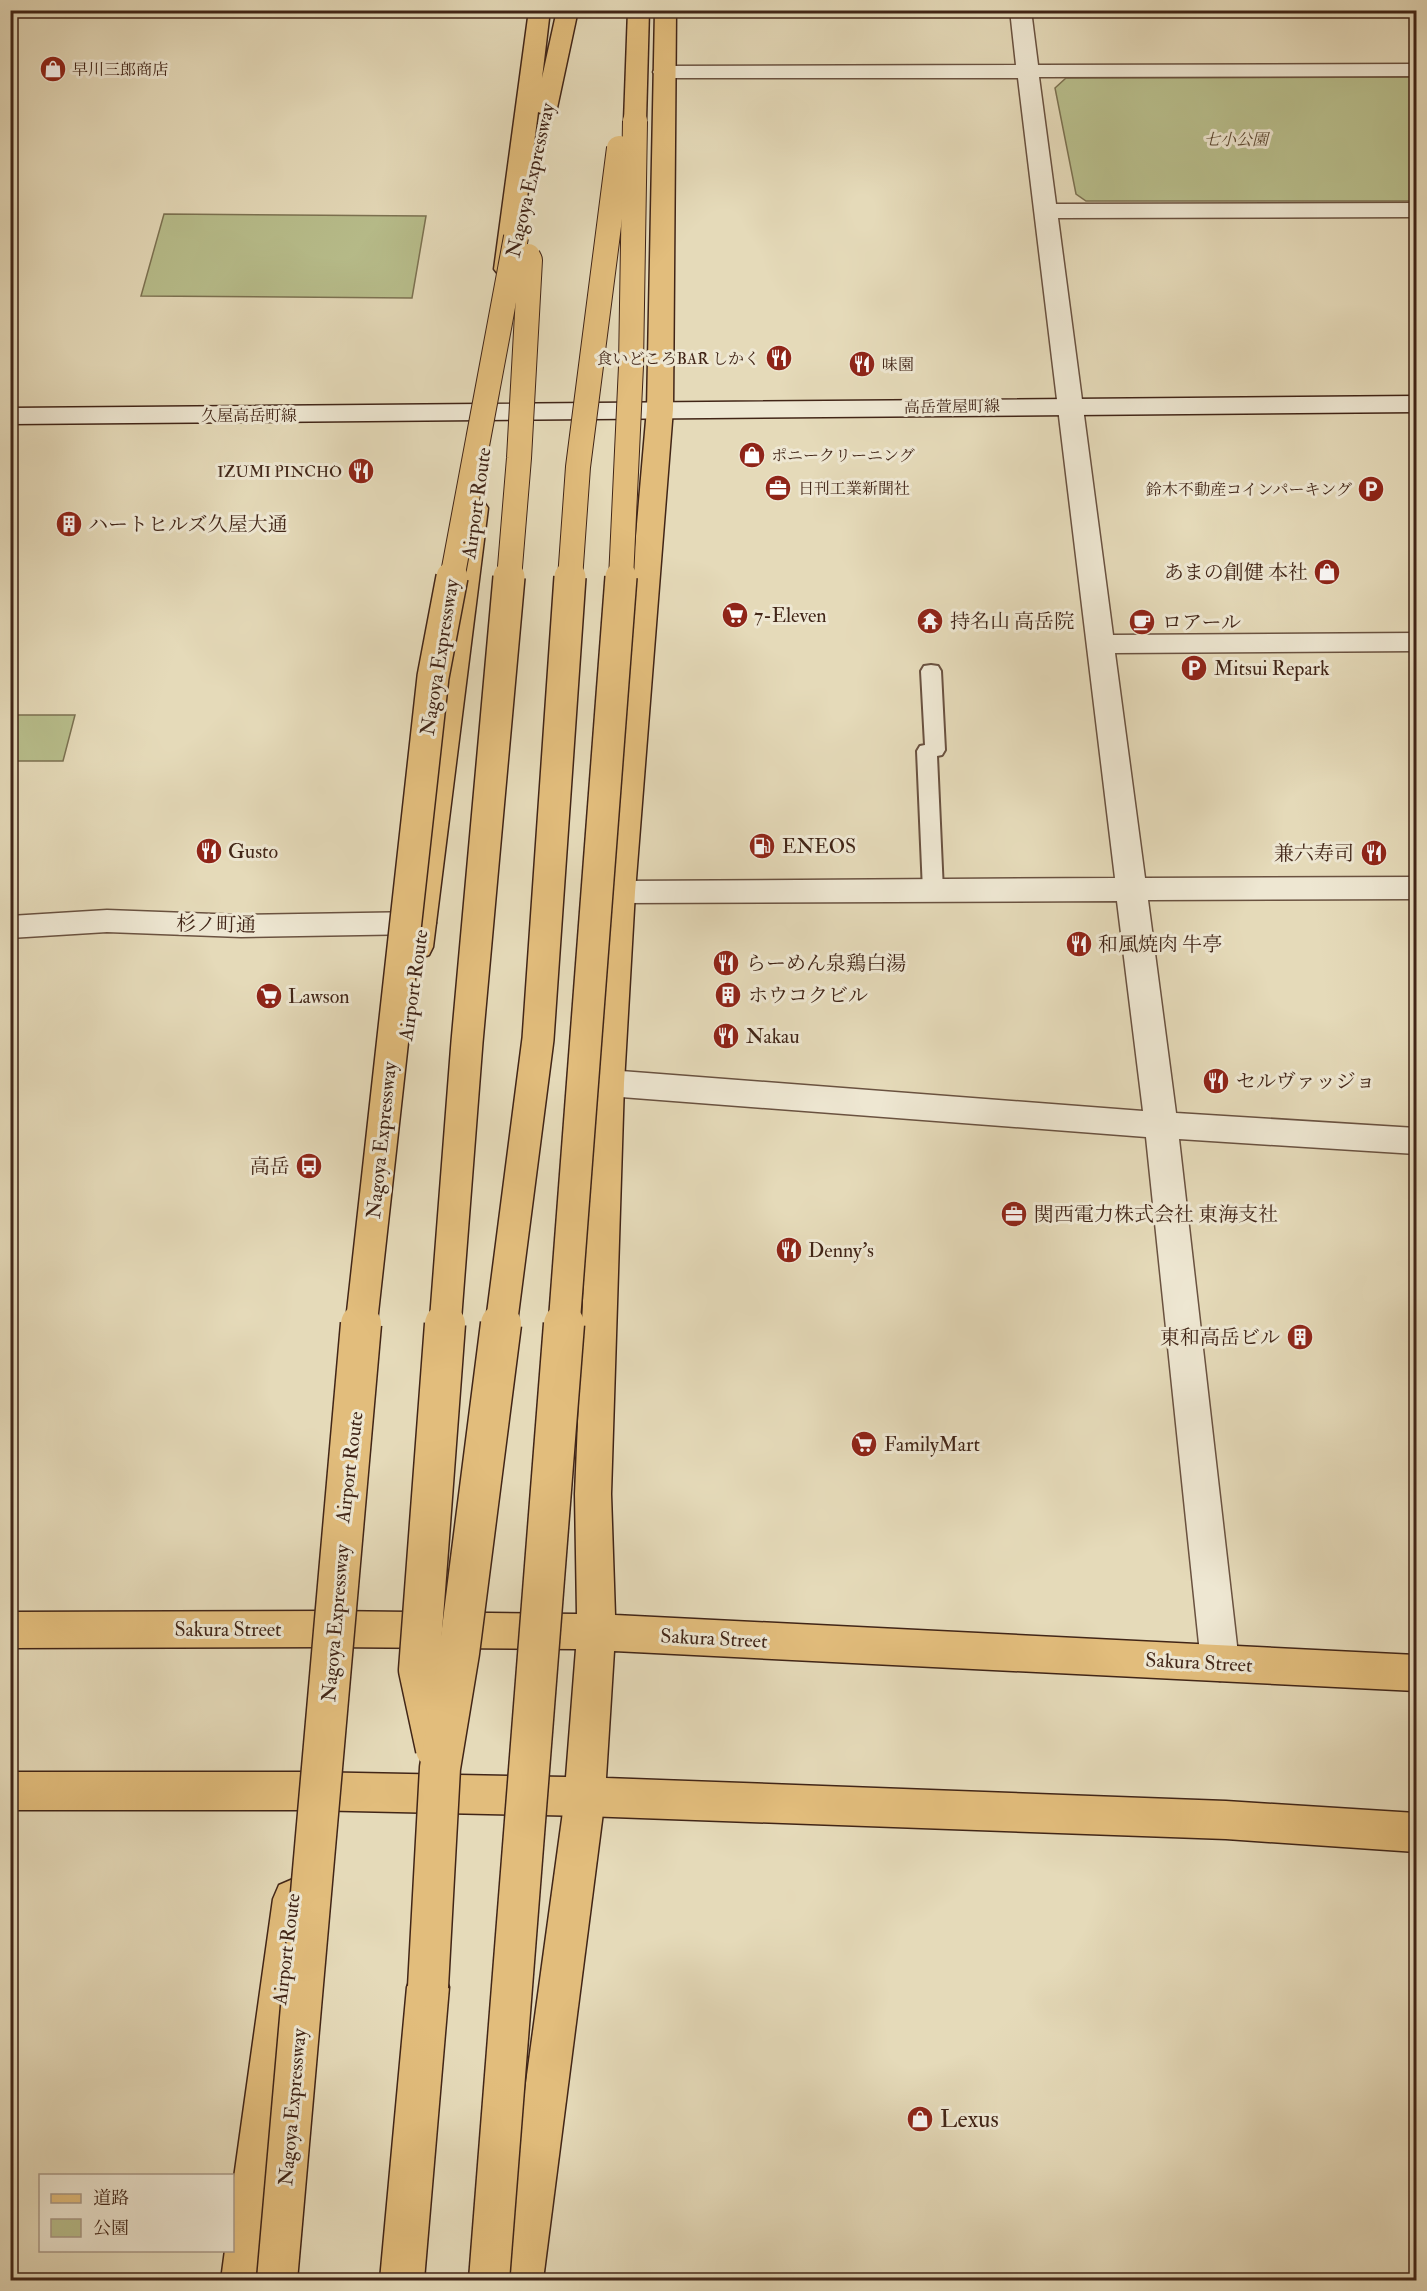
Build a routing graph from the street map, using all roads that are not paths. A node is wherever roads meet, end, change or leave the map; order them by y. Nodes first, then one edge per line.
1 (540, 10) edge
2 (568, 10) edge
3 (639, 10) edge
4 (666, 10) edge
5 (1020, 10) edge
6 (1026, 70) junction
7 (1416, 70) edge
8 (664, 72) junction
9 (634, 121) junction
10 (1416, 210) edge
11 (1046, 211) junction
12 (516, 237) junction
13 (1070, 404) junction
14 (1416, 404) edge
15 (660, 410) junction
16 (488, 413) junction
17 (10, 416) edge
18 (1416, 642) edge
19 (1100, 644) junction
20 (931, 671) dead end
21 (1416, 888) edge
22 (933, 891) junction
23 (1130, 891) junction
24 (620, 892) junction
25 (421, 923) junction
26 (10, 927) edge
27 (608, 1083) junction
28 (1161, 1125) junction
29 (1416, 1141) edge
30 (328, 1629) junction
31 (10, 1630) edge
32 (596, 1632) junction
33 (1220, 1663) junction
34 (1416, 1673) edge
35 (440, 1768) junction
36 (10, 1791) edge
37 (307, 1791) junction
38 (585, 1797) junction
39 (1416, 1833) edge
40 (243, 2280) edge
41 (277, 2280) edge
42 (402, 2280) edge
43 (489, 2280) edge
44 (520, 2280) edge

1 - 16 main road, Airport Route
2 - 12 main road, Nagoya Expressway
3 - 9 main road
4 - 8 main road
5 - 6 street
6 - 7 street
6 - 8 street
6 - 11 street
8 - 15 main road
9 - 35 main road, bridge
9 - 43 main road, bridge
10 - 11 street
11 - 13 street
12 - 35 main road, bridge
12 - 41 main road, Nagoya Expressway, bridge
13 - 14 street, 高岳萱屋町線
13 - 15 street, 高岳萱屋町線
13 - 19 street
15 - 16 street, 高岳萱屋町線
15 - 24 main road
16 - 17 street, 久屋高岳町線
16 - 25 main road, Airport Route
18 - 19 street
19 - 23 street
20 - 22 lane
21 - 23 street
22 - 23 street
22 - 24 street
23 - 28 street
24 - 27 main road
25 - 26 street, 杉ノ町通
25 - 30 main road, Airport Route
27 - 28 street
27 - 32 main road
28 - 29 street
28 - 33 street
30 - 31 main road, Sakura Street
30 - 32 main road, Sakura Street
30 - 37 main road, Airport Route
32 - 33 main road, Sakura Street
32 - 38 main road
33 - 34 main road, Sakura Street
35 - 42 main road, bridge
36 - 37 main road
37 - 38 main road
37 - 40 main road, Airport Route
38 - 39 main road
38 - 44 main road

